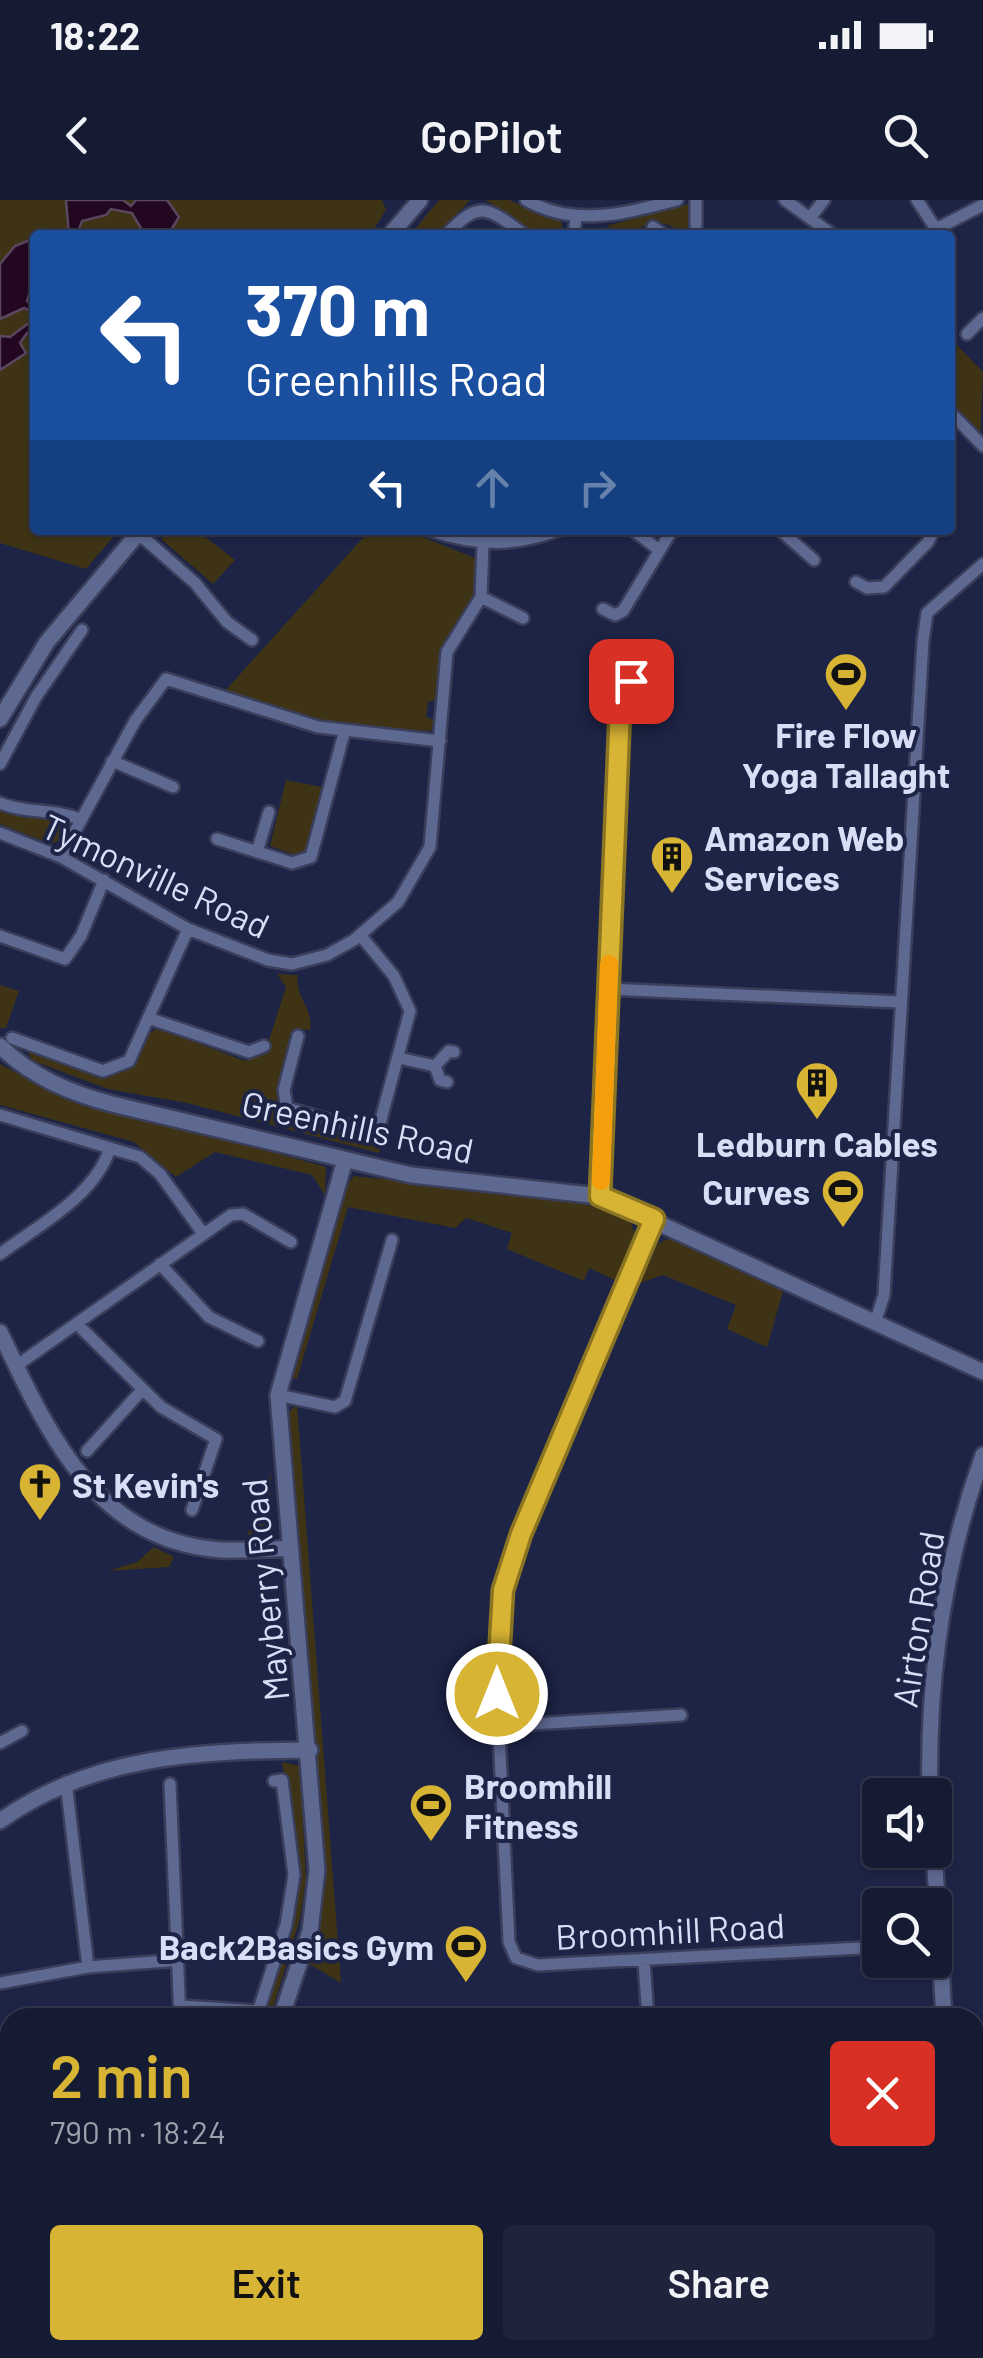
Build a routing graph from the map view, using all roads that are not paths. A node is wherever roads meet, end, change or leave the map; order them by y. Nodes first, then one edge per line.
1 (420, 200) edge
2 (526, 200) edge
3 (677, 200) edge
4 (696, 200) edge
5 (785, 200) edge
6 (824, 200) edge
7 (917, 200) edge
8 (641, 204) edge
9 (983, 205) edge
10 (576, 217) junction
11 (810, 218) junction
12 (394, 230) edge
13 (450, 230) edge
14 (518, 230) edge
15 (575, 230) edge
16 (696, 230) edge
17 (826, 230) edge
18 (983, 318) edge
19 (967, 334) dead end
20 (955, 417) edge
21 (983, 446) edge
22 (136, 535) edge
23 (142, 535) edge
24 (448, 535) edge
25 (546, 535) edge
26 (640, 535) edge
27 (669, 535) edge
28 (786, 535) edge
29 (932, 535) edge
30 (483, 545) junction
31 (660, 550) junction
32 (814, 560) dead end
33 (983, 564) edge
34 (856, 582) dead end
35 (481, 597) junction
36 (602, 609) dead end
37 (523, 618) dead end
38 (82, 630) dead end
39 (252, 640) dead end
40 (631, 681) dead end
41 (0, 719) edge
42 (344, 733) junction
43 (440, 741) junction
44 (112, 761) junction
45 (0, 764) edge
46 (173, 788) dead end
47 (0, 802) edge
48 (268, 812) dead end
49 (79, 820) junction
50 (0, 833) edge
51 (217, 839) dead end
52 (257, 852) junction
53 (62, 857) junction
54 (104, 880) junction
55 (188, 929) junction
56 (0, 936) edge
57 (361, 936) junction
58 (608, 989) junction
59 (900, 1002) junction
60 (148, 1018) junction
61 (298, 1036) dead end
62 (6, 1042) edge
63 (264, 1046) dead end
64 (454, 1052) dead end
65 (399, 1058) junction
66 (435, 1066) junction
67 (447, 1082) dead end
68 (0, 1114) edge
69 (110, 1148) junction
70 (344, 1160) junction
71 (600, 1196) junction
72 (654, 1219) junction
73 (202, 1232) junction
74 (392, 1240) dead end
75 (291, 1242) dead end
76 (0, 1254) edge
77 (160, 1264) junction
78 (875, 1323) junction
79 (77, 1324) junction
80 (0, 1332) edge
81 (258, 1341) dead end
82 (16, 1366) junction
83 (983, 1372) edge
84 (142, 1390) junction
85 (278, 1395) junction
86 (88, 1451) dead end
87 (983, 1455) edge
88 (192, 1510) dead end
89 (291, 1549) junction
90 (682, 1715) dead end
91 (498, 1726) junction
92 (22, 1730) dead end
93 (0, 1743) edge
94 (310, 1750) junction
95 (930, 1778) edge
96 (274, 1781) dead end
97 (66, 1782) junction
98 (170, 1784) dead end
99 (0, 1820) edge
100 (862, 1948) edge
101 (180, 1960) junction
102 (644, 1962) junction
103 (88, 1967) junction
104 (940, 1978) edge
105 (0, 1984) edge
106 (181, 2008) edge
107 (259, 2008) edge
108 (285, 2008) edge
109 (647, 2008) edge
110 (943, 2008) edge

1 - 12 street
2 - 10 street
3 - 8 street
4 - 16 street
5 - 11 street
6 - 11 street
7 - 9 street
8 - 10 street
10 - 15 street
11 - 17 street
13 - 14 street
18 - 19 street
20 - 21 street
22 - 41 street
23 - 39 street
24 - 30 street
25 - 30 street
26 - 31 street
27 - 31 street
28 - 32 street
29 - 34 street
30 - 35 street
31 - 36 street
33 - 59 street
35 - 37 street
35 - 43 street, Tymonville Road
38 - 45 street
40 - 58 street
42 - 43 street
42 - 44 street
42 - 52 street
43 - 57 street, Tymonville Road
44 - 46 street
44 - 49 street
47 - 49 street
48 - 52 street
49 - 53 street
50 - 53 street, Tymonville Road
51 - 52 street
53 - 54 street, Tymonville Road
54 - 55 street, Tymonville Road
54 - 56 street
55 - 57 street, Tymonville Road
55 - 60 street
57 - 65 street
58 - 59 street
58 - 71 street
59 - 78 street
60 - 62 street
60 - 63 street
61 - 65 street
62 - 70 street, Greenhills Road
64 - 66 street
65 - 66 street
66 - 67 street
68 - 69 street
69 - 73 street
69 - 76 street
70 - 71 street, Greenhills Road
70 - 85 street, Mayberry Road
71 - 72 street, Greenhills Road
72 - 78 street, Greenhills Road
72 - 91 street, Broomhill Road
73 - 75 street
73 - 77 street
74 - 85 street
77 - 79 street
77 - 81 street
78 - 83 street, Greenhills Road
79 - 82 street
79 - 84 street
80 - 82 street
82 - 89 street
84 - 86 street
84 - 88 street
85 - 89 street, Mayberry Road
87 - 95 street, Airton Road
89 - 94 street, Mayberry Road
90 - 91 street
91 - 102 street, Broomhill Road
92 - 93 street
94 - 97 street
94 - 108 street, Mayberry Road
96 - 107 street
97 - 99 street
97 - 103 street
98 - 101 street
100 - 102 street, Broomhill Road
101 - 103 street
101 - 106 street
102 - 109 street
103 - 105 street
104 - 110 street

